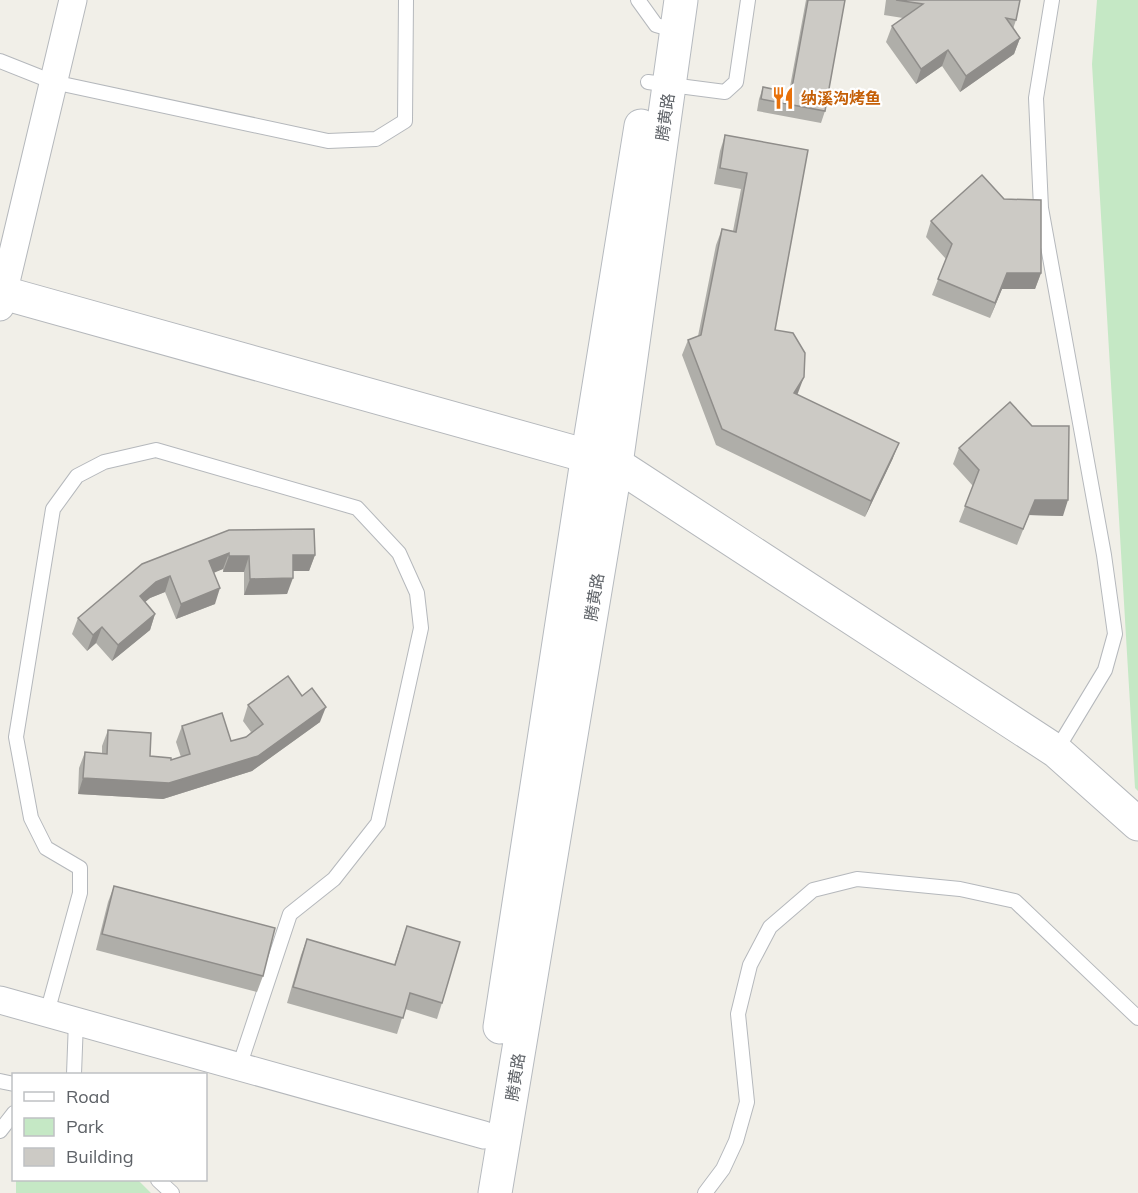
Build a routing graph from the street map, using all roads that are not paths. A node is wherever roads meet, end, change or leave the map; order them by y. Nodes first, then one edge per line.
1 (73, 0) edge
2 (406, 0) edge
3 (748, 0) edge
4 (1052, 0) edge
5 (663, 11) edge
6 (0, 61) edge
7 (53, 82) junction
8 (659, 84) junction
9 (1, 297) edge
10 (602, 459) junction
11 (1056, 751) junction
12 (1138, 824) edge
13 (0, 1000) edge
14 (47, 1013) junction
15 (1138, 1018) edge
16 (76, 1021) junction
17 (239, 1066) junction
18 (74, 1073) edge
19 (12, 1116) edge
20 (0, 1131) edge
21 (484, 1135) junction
22 (160, 1181) edge
23 (172, 1193) edge
24 (474, 1193) edge
25 (495, 1193) edge
26 (705, 1193) edge

1 - 7 street
2 - 7 lane
3 - 8 lane
4 - 11 lane
5 - 8 main road, 腾黄路
6 - 7 lane
7 - 9 street
8 - 10 main road, 腾黄路
9 - 10 main road
10 - 11 main road
10 - 21 main road, 腾黄路
10 - 25 main road, 腾黄路
11 - 12 main road
13 - 14 street
14 - 16 street
14 - 17 lane
15 - 26 lane
16 - 17 street
16 - 18 lane
17 - 21 street
19 - 20 lane
21 - 24 main road, 腾黄路
22 - 23 lane

